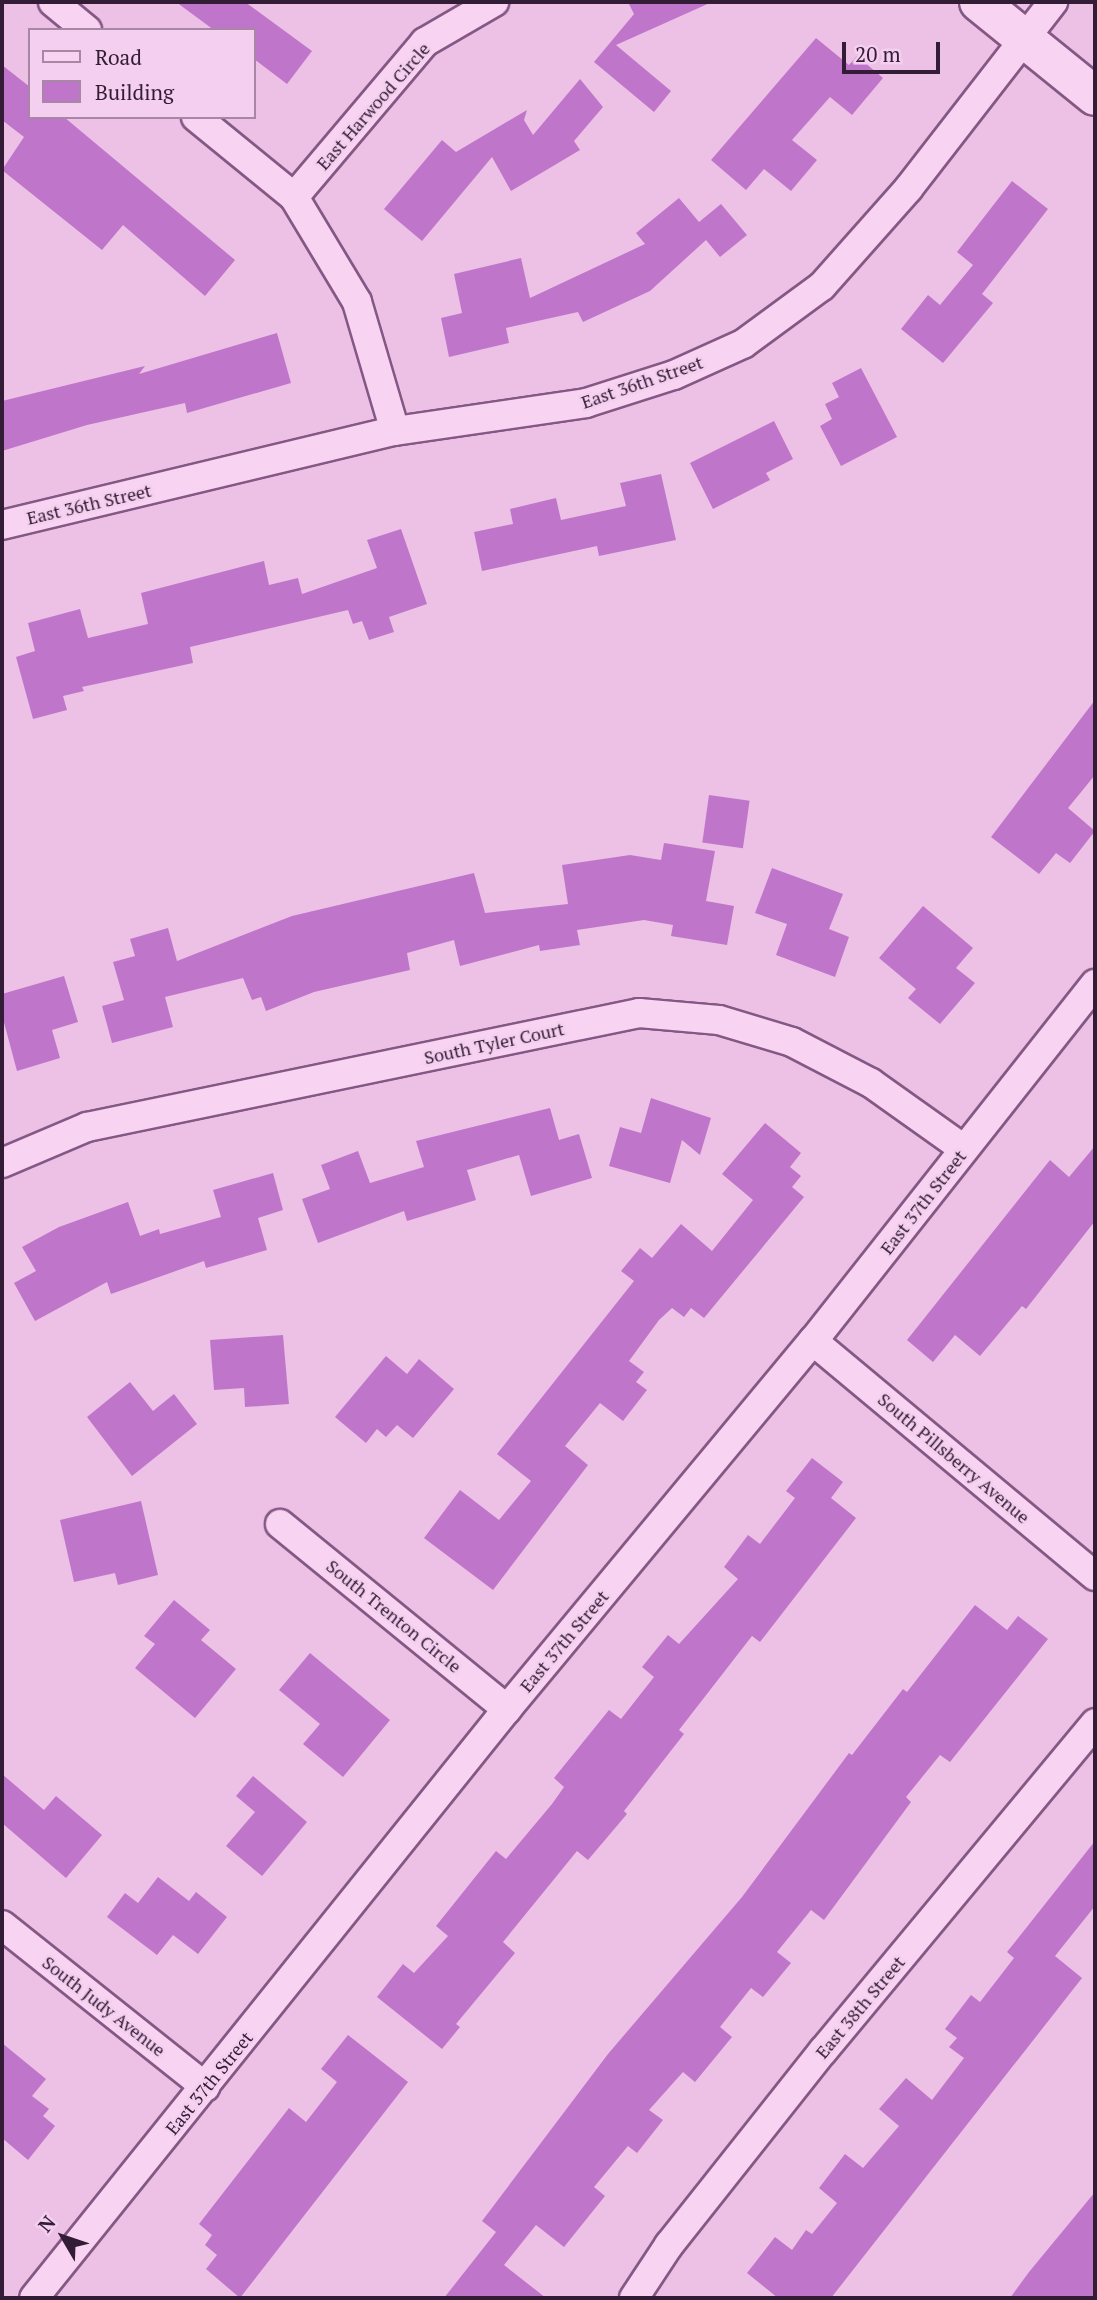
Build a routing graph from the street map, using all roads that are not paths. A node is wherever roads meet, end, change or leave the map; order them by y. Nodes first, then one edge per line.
1 (52, 2) edge
2 (494, 2) edge
3 (979, 2) edge
4 (1054, 2) edge
5 (84, 28) edge
6 (1024, 38) junction
7 (1095, 96) edge
8 (198, 119) edge
9 (295, 197) junction
10 (395, 431) junction
11 (2, 525) edge
12 (1095, 984) edge
13 (964, 1149) junction
14 (2, 1163) edge
15 (813, 1340) junction
16 (281, 1524) dead end
17 (1095, 1576) edge
18 (507, 1709) junction
19 (1095, 1723) edge
20 (2, 1925) edge
21 (206, 2087) junction
22 (43, 2295) edge
23 (635, 2298) edge

1 - 5 street
2 - 9 street, East Harwood Circle
3 - 6 main road
4 - 6 street, East 36th Street
6 - 7 main road
6 - 10 street, East 36th Street
8 - 9 street
9 - 10 street
10 - 11 street, East 36th Street
12 - 13 street, East 37th Street
13 - 14 street, South Tyler Court
13 - 15 street, East 37th Street
15 - 17 street, South Pillsberry Avenue
15 - 18 street, East 37th Street
16 - 18 street, South Trenton Circle
18 - 21 street, East 37th Street
19 - 23 street, East 38th Street
20 - 21 street, South Judy Avenue
21 - 22 street, East 37th Street

